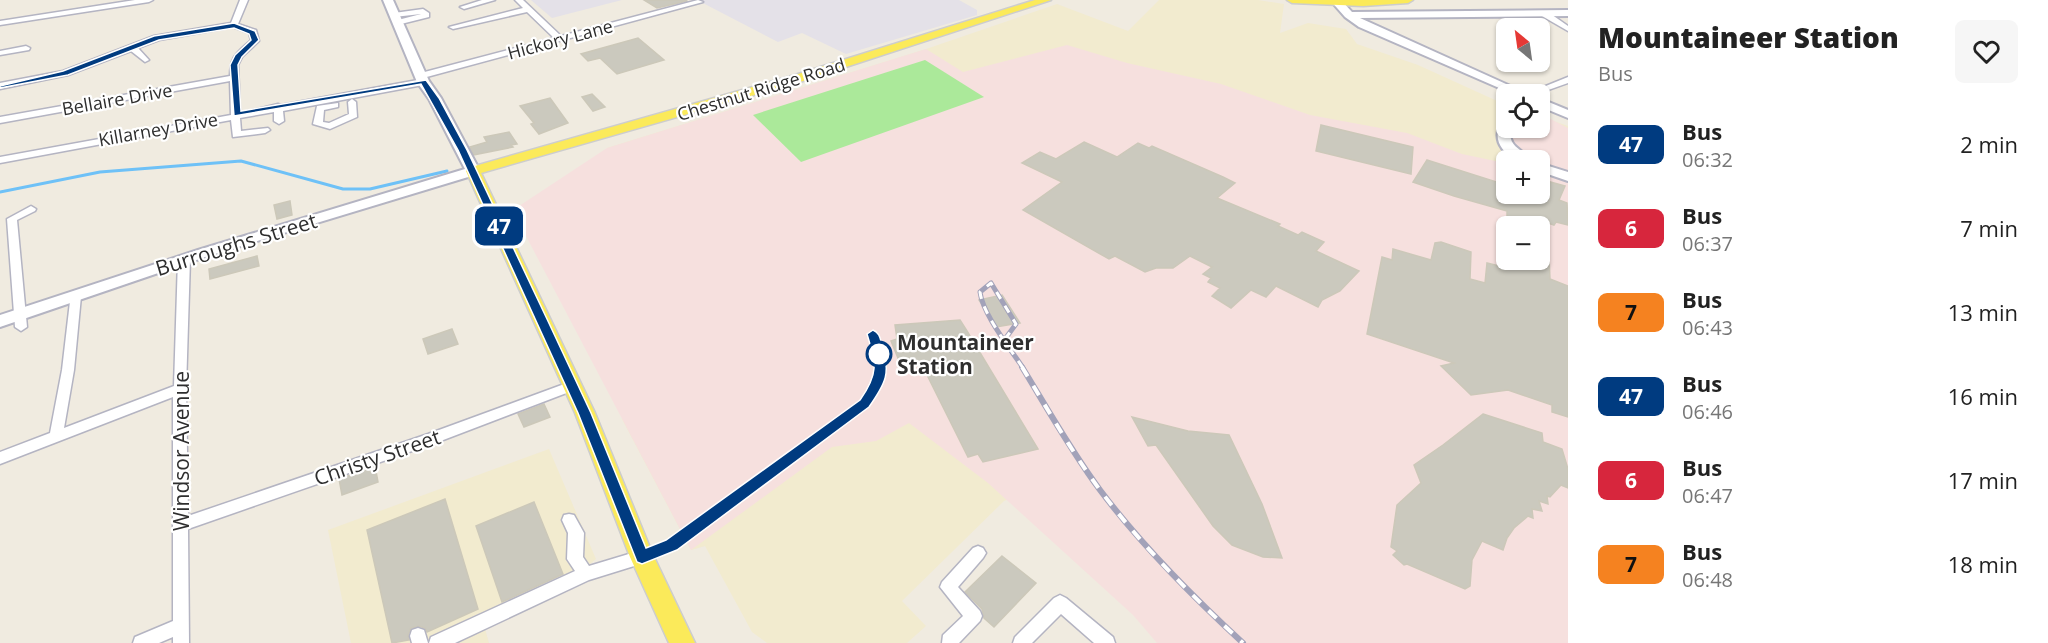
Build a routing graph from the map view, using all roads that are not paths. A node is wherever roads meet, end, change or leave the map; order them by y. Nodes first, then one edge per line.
1 (149, 0) edge
2 (244, 0) edge
3 (388, 0) edge
4 (491, 0) edge
5 (519, 0) edge
6 (1046, 0) edge
7 (1292, 0) edge
8 (1408, 0) edge
9 (699, 2) dead end
10 (1337, 2) edge
11 (464, 6) dead end
12 (528, 9) junction
13 (1568, 13) edge
14 (1545, 14) junction
15 (1349, 15) junction
16 (0, 23) edge
17 (234, 25) junction
18 (453, 27) dead end
19 (1568, 29) edge
20 (559, 39) junction
21 (26, 48) dead end
22 (133, 48) junction
23 (0, 52) edge
24 (145, 60) dead end
25 (234, 78) junction
26 (396, 79) dead end
27 (422, 79) junction
28 (1568, 80) edge
29 (1499, 84) edge
30 (0, 86) edge
31 (1550, 87) edge
32 (349, 95) junction
33 (297, 96) dead end
34 (278, 107) junction
35 (1550, 107) edge
36 (237, 114) junction
37 (1568, 114) edge
38 (0, 120) edge
39 (279, 121) dead end
40 (265, 130) dead end
41 (1503, 138) edge
42 (1510, 150) edge
43 (545, 152) junction
44 (0, 160) edge
45 (473, 171) junction
46 (1550, 171) edge
47 (1568, 177) edge
48 (484, 195) junction
49 (31, 208) dead end
50 (184, 259) junction
51 (75, 296) junction
52 (21, 320) junction
53 (0, 321) edge
54 (572, 386) junction
55 (180, 389) junction
56 (56, 436) junction
57 (0, 458) edge
58 (569, 520) dead end
59 (181, 525) junction
60 (978, 553) dead end
61 (642, 557) junction
62 (586, 574) junction
63 (181, 626) junction
64 (949, 641) dead end
65 (141, 643) edge
66 (181, 643) edge
67 (437, 643) edge
68 (682, 643) edge
69 (1021, 643) edge
70 (1107, 643) edge

1 - 16 street
2 - 17 street
3 - 27 street
4 - 11 street
5 - 12 street
6 - 43 main road, Chestnut Ridge Road
7 - 10 main road
8 - 10 main road
9 - 20 street, Hickory Lane
10 - 15 street
12 - 18 street
12 - 20 street
13 - 14 street
14 - 15 street
14 - 19 street
15 - 29 street
17 - 22 street
17 - 25 street
20 - 27 street, Hickory Lane
21 - 23 street
22 - 24 street
22 - 30 street
25 - 36 street
25 - 38 street, Bellaire Drive
26 - 32 street
27 - 32 street, Killarney Drive
27 - 45 street
28 - 31 street
32 - 33 street
32 - 34 street, Killarney Drive
34 - 36 street, Killarney Drive
34 - 39 street
35 - 37 street
36 - 40 street
36 - 44 street, Killarney Drive
41 - 42 street
43 - 45 main road, Chestnut Ridge Road
43 - 48 main road
45 - 48 main road
45 - 50 street, Burroughs Street
46 - 47 street
48 - 54 main road
49 - 52 street
50 - 51 street, Burroughs Street
50 - 55 street, Windsor Avenue
51 - 52 street, Burroughs Street
51 - 56 street
52 - 53 street, Burroughs Street
54 - 59 street, Christy Street
54 - 61 main road
55 - 56 street
55 - 59 street, Windsor Avenue
56 - 57 street
58 - 62 street
59 - 63 street, Windsor Avenue
60 - 64 street
61 - 62 street
61 - 68 main road
62 - 67 street
63 - 65 street
63 - 66 street, Windsor Avenue
69 - 70 street

